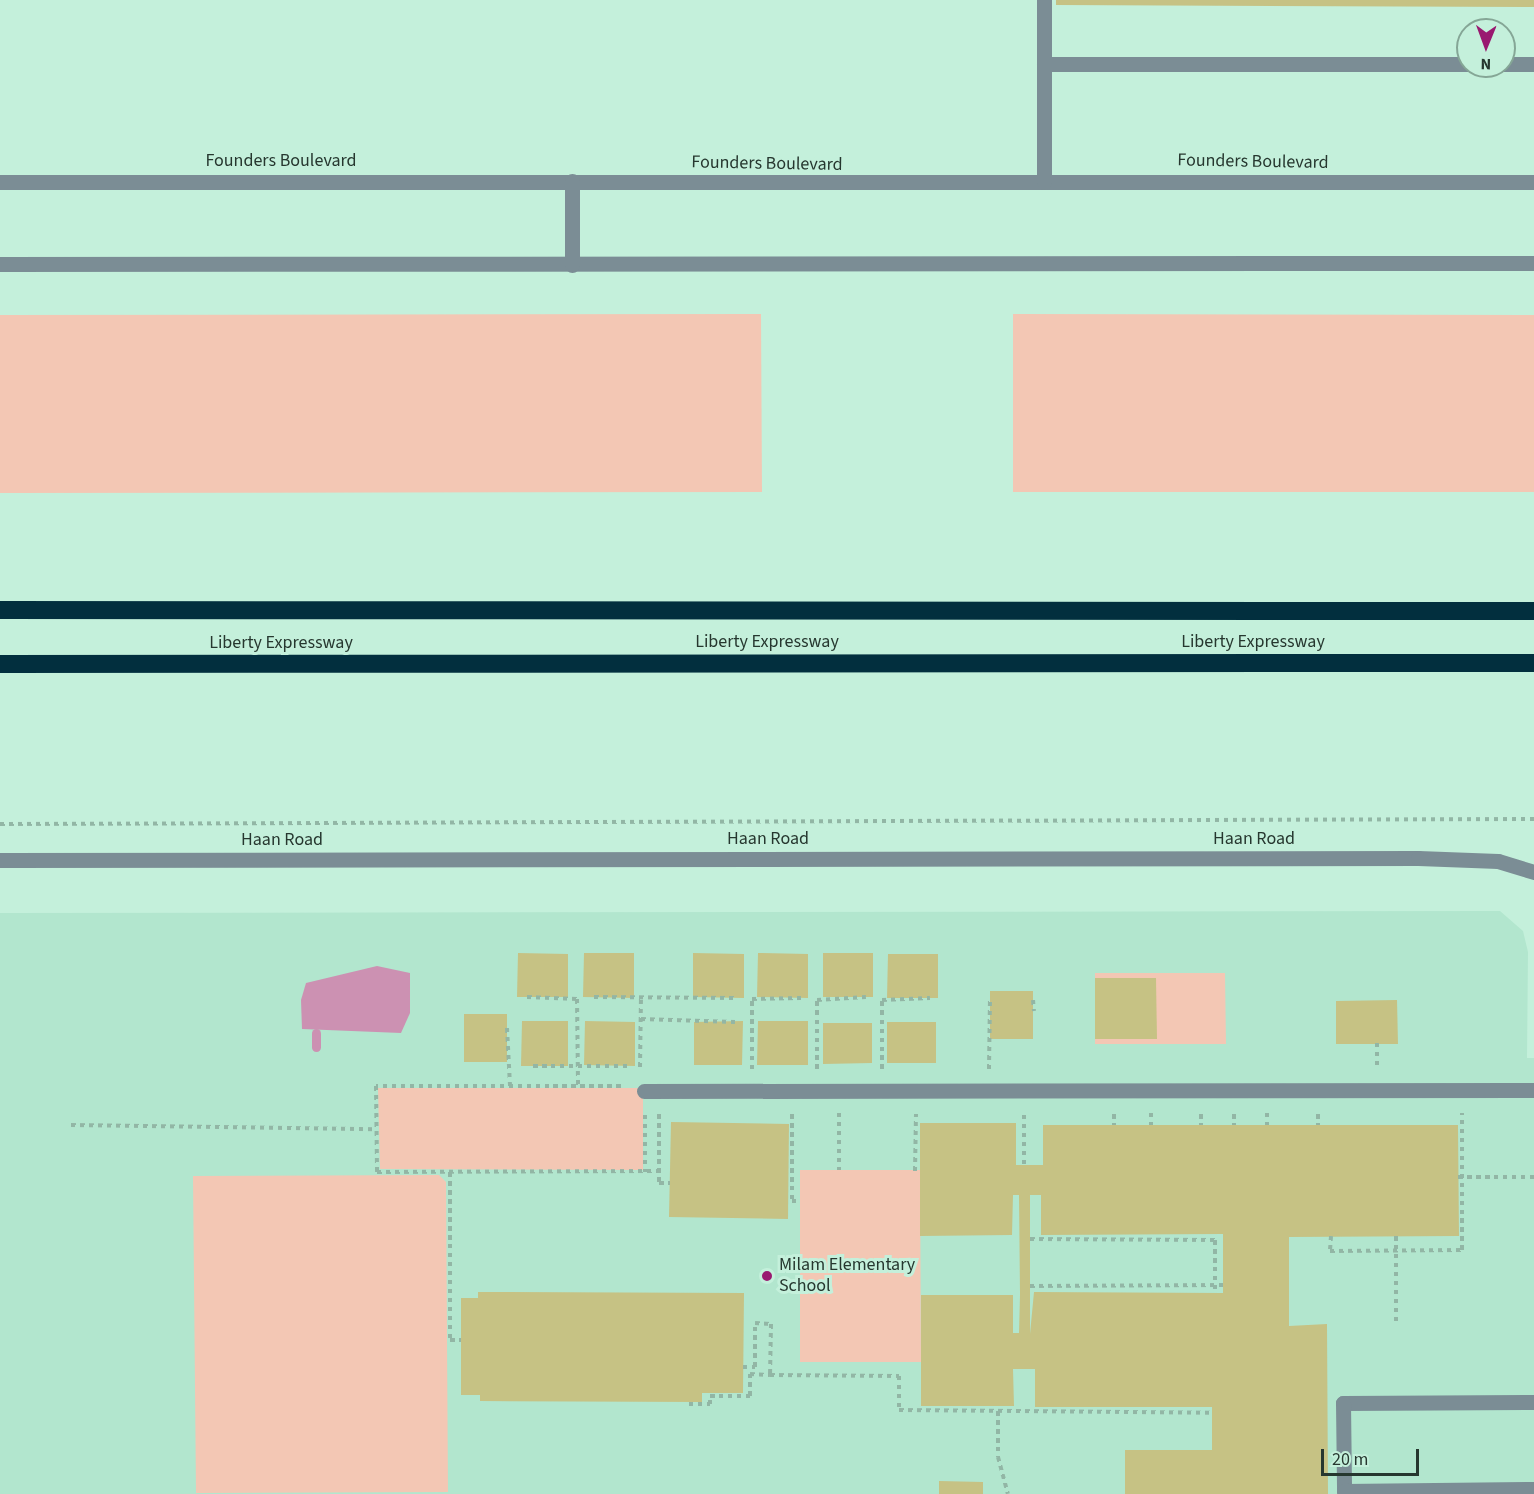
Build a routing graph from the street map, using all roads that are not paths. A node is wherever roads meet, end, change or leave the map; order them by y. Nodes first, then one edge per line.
1 (1044, 0) edge
2 (1044, 64) junction
3 (1456, 64) edge
4 (1516, 64) edge
5 (1534, 64) edge
6 (572, 181) junction
7 (0, 182) edge
8 (1044, 182) junction
9 (1534, 182) edge
10 (1534, 263) edge
11 (0, 264) edge
12 (572, 265) junction
13 (0, 610) edge
14 (1534, 611) edge
15 (1534, 663) edge
16 (0, 664) edge
17 (0, 860) edge
18 (1534, 872) edge
19 (642, 1089) road end
20 (1534, 1089) edge
21 (1534, 1402) edge
22 (1534, 1489) edge

1 - 2 street
2 - 3 street
2 - 8 street
4 - 5 street
6 - 7 street, Founders Boulevard
6 - 8 street, Founders Boulevard
6 - 12 street
8 - 9 street, Founders Boulevard
10 - 12 street
11 - 12 street
13 - 14 highway, Liberty Expressway
15 - 16 highway, Liberty Expressway
17 - 18 street, Haan Road
19 - 20 street
21 - 22 street

